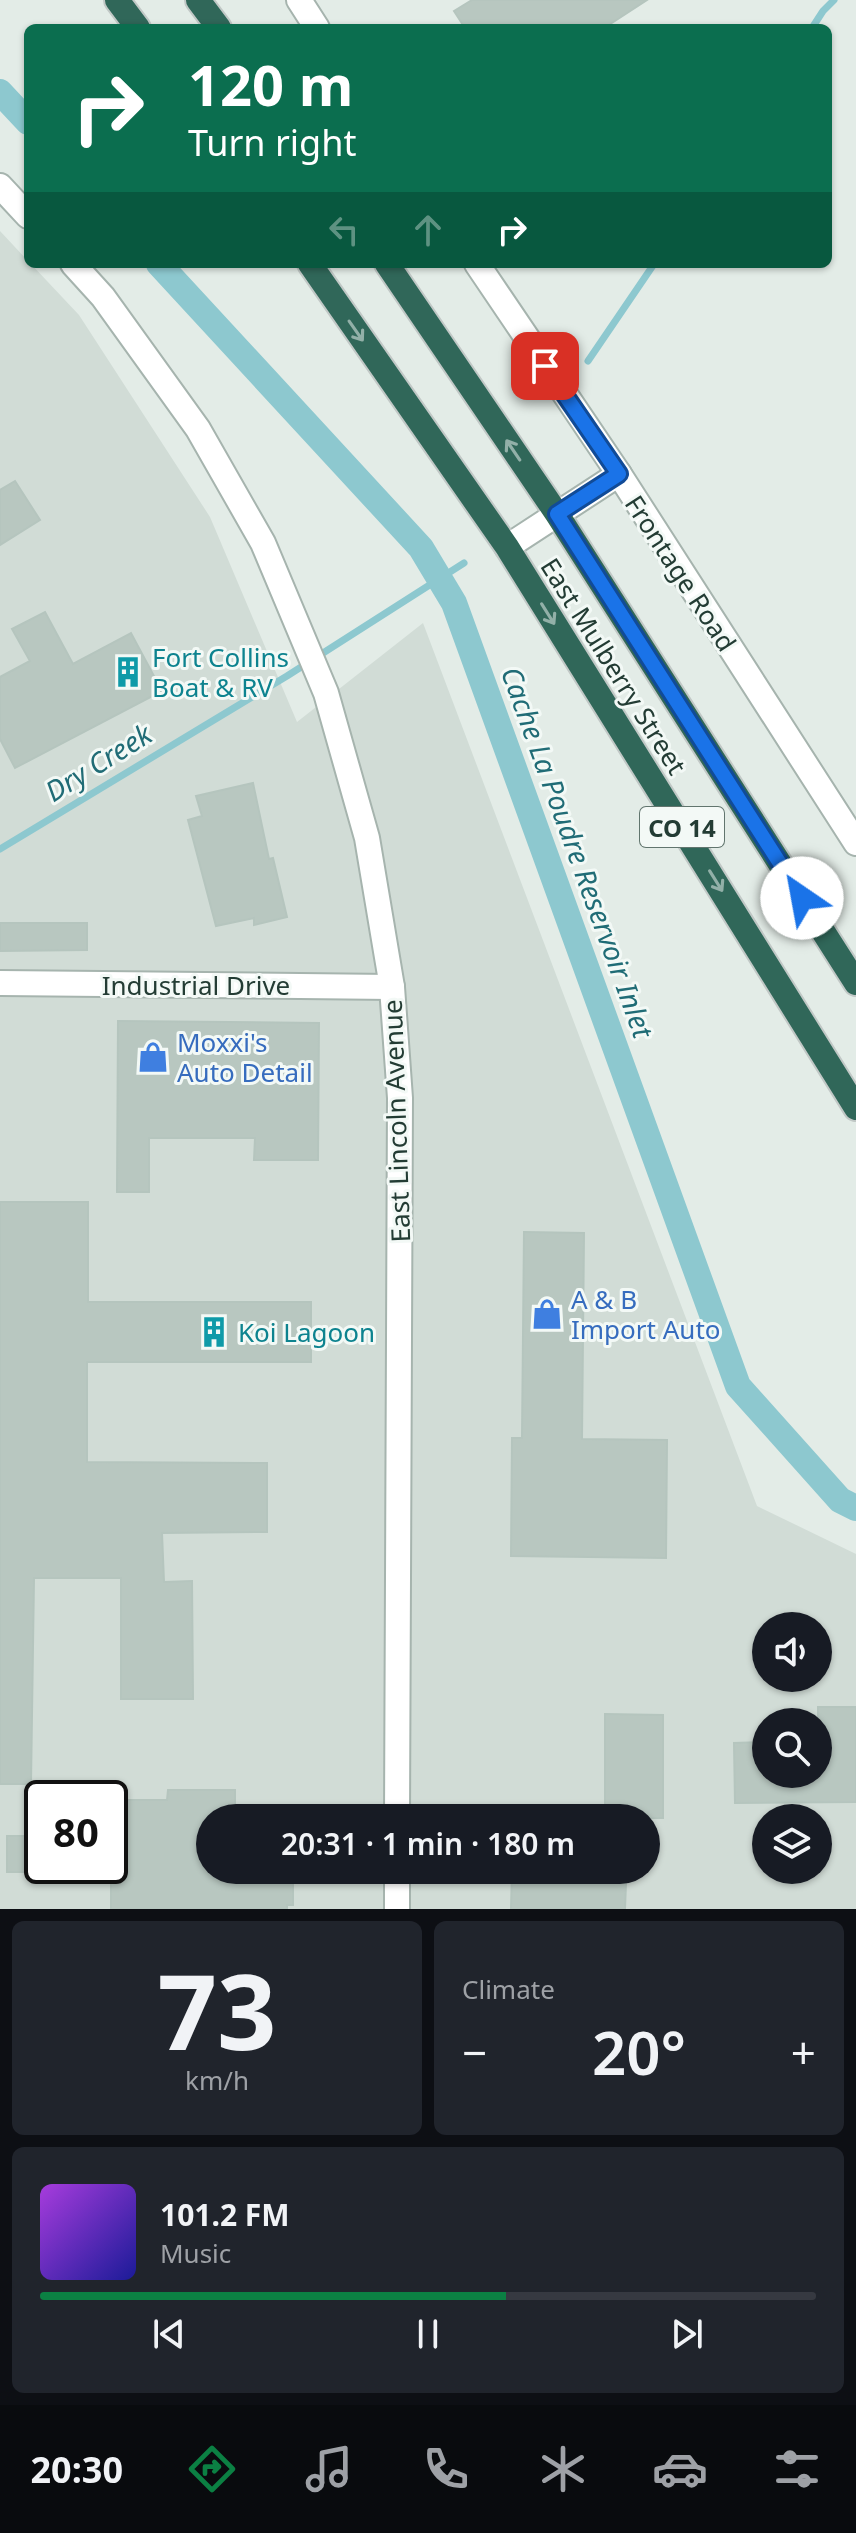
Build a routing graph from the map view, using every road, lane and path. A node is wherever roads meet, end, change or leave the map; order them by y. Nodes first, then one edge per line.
1 (117, 0) edge
2 (198, 0) edge
3 (299, 0) edge
4 (135, 24) edge
5 (216, 24) edge
6 (314, 24) edge
7 (0, 186) edge
8 (24, 212) edge
9 (77, 268) edge
10 (313, 268) edge
11 (390, 268) edge
12 (480, 268) edge
13 (619, 474) junction
14 (557, 514) junction
15 (507, 547) junction
16 (856, 843) edge
17 (0, 983) edge
18 (856, 983) edge
19 (392, 987) junction
20 (856, 1108) edge
21 (397, 1804) edge
22 (397, 1884) edge
23 (397, 1909) edge

1 - 4 highway
2 - 5 highway
3 - 6 street
7 - 8 street
9 - 19 street, East Lincoln Avenue
10 -> 15 highway, East Mulberry Street / CO 14
14 -> 11 highway, East Mulberry Street / CO 14
12 - 13 street, Frontage Road
13 - 14 street
13 - 16 street, Frontage Road
14 - 15 street
14 - 18 highway, East Mulberry Street / CO 14
15 -> 20 highway, East Mulberry Street / CO 14
17 - 19 street, Industrial Drive
19 - 21 street, East Lincoln Avenue
22 - 23 street

